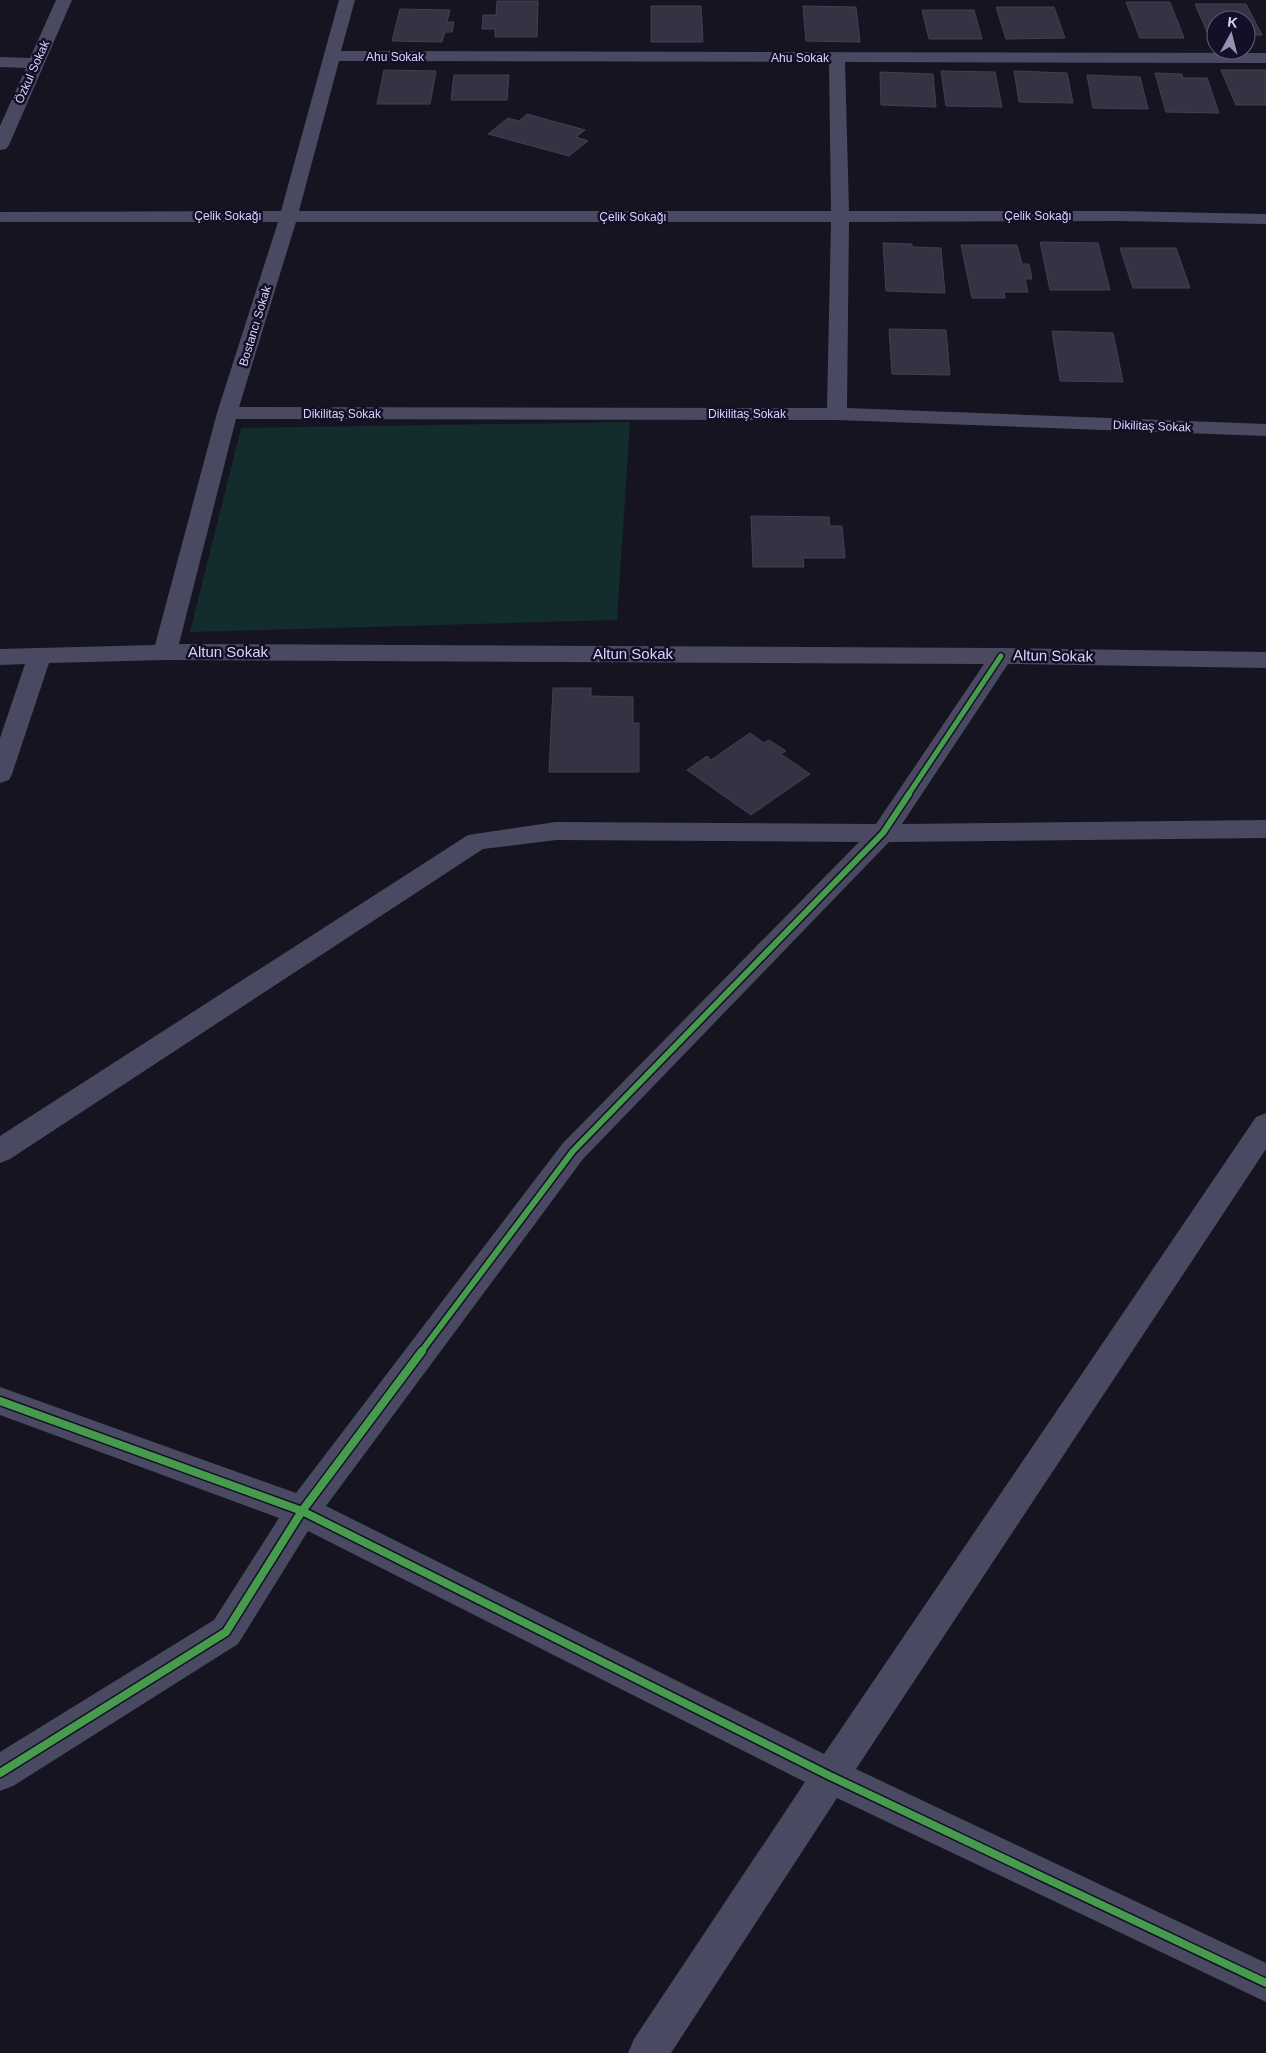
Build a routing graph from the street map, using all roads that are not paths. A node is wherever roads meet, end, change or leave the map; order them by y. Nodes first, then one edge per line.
1 (64, 0) edge
2 (347, 0) edge
3 (333, 56) junction
4 (837, 58) junction
5 (1266, 58) edge
6 (0, 62) edge
7 (35, 63) junction
8 (0, 145) edge
9 (289, 216) junction
10 (0, 217) edge
11 (840, 218) junction
12 (1266, 219) edge
13 (227, 414) junction
14 (837, 414) junction
15 (1266, 430) edge
16 (165, 652) junction
17 (1001, 656) junction
18 (39, 657) junction
19 (0, 658) edge
20 (1266, 660) edge
21 (0, 774) edge
22 (1266, 829) edge
23 (883, 833) junction
24 (1266, 1125) edge
25 (0, 1151) edge
26 (0, 1401) edge
27 (302, 1511) junction
28 (0, 1772) edge
29 (830, 1776) junction
30 (1266, 1983) edge
31 (648, 2053) edge

1 - 7 street, Özkul Sokak
2 - 3 street, Bostancı Sokak
3 - 4 street, Ahu Sokak
3 - 9 street, Bostancı Sokak
4 - 5 street, Ahu Sokak
4 - 11 street
6 - 7 street
7 - 8 street, Özkul Sokak
9 - 10 street, Çelik Sokağı
9 - 11 street, Çelik Sokağı
9 - 13 street, Bostancı Sokak
11 - 12 street, Çelik Sokağı
11 - 14 street
13 - 14 street, Dikilitaş Sokak
13 - 16 street, Bostancı Sokak
14 - 15 street, Dikilitaş Sokak
16 - 17 street, Altun Sokak
16 - 18 street, Altun Sokak
17 - 20 street, Altun Sokak
17 - 23 street
18 - 19 street, Altun Sokak
18 - 21 street
22 - 23 street
23 - 25 street
23 - 27 street
24 - 29 street
26 - 27 street
27 - 28 street
27 - 29 street
29 - 30 street
29 - 31 street

